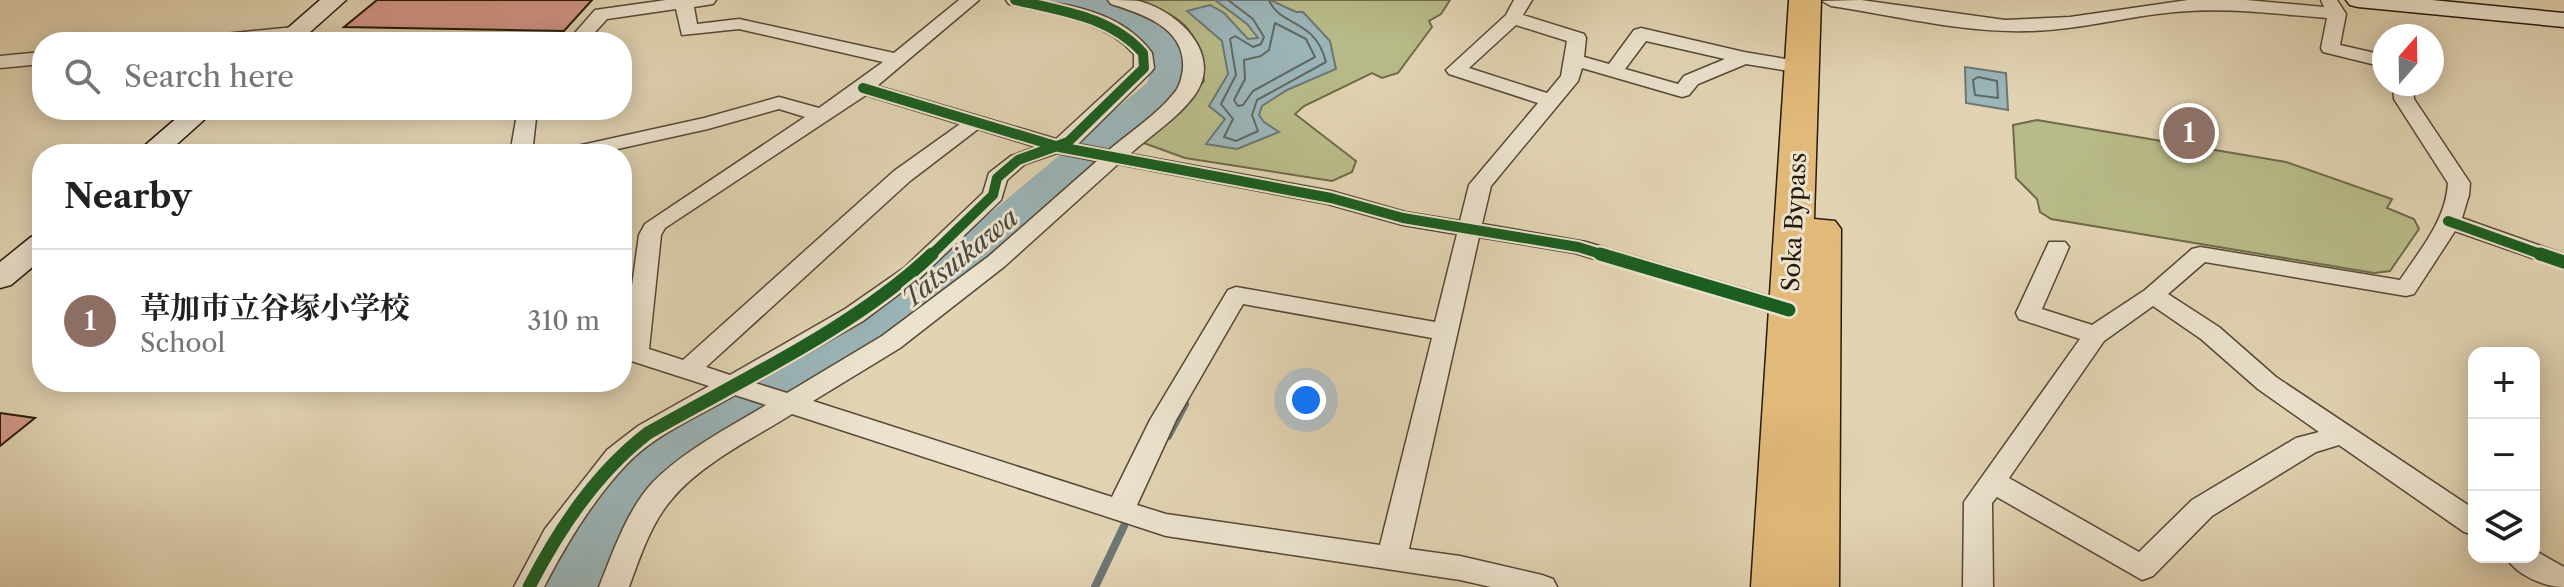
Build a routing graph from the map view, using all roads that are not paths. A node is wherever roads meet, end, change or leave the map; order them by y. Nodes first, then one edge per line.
1 (334, 0) edge
2 (707, 0) edge
3 (970, 0) edge
4 (1015, 0) edge
5 (1094, 0) edge
6 (1117, 0) edge
7 (1805, 0) edge
8 (1831, 0) edge
9 (2358, 0) edge
10 (684, 3) junction
11 (2333, 7) edge
12 (1518, 9) edge
13 (1075, 15) junction
14 (2564, 20) edge
15 (296, 32) edge
16 (585, 32) edge
17 (1744, 58) junction
18 (2372, 58) edge
19 (32, 59) edge
20 (897, 59) junction
21 (1574, 60) junction
22 (0, 62) edge
23 (1802, 67) junction
24 (1614, 71) junction
25 (863, 88) junction
26 (2404, 96) edge
27 (1551, 101) junction
28 (824, 116) junction
29 (190, 120) edge
30 (526, 120) edge
31 (975, 122) junction
32 (161, 144) edge
33 (522, 144) edge
34 (612, 144) edge
35 (1064, 148) junction
36 (1108, 157) junction
37 (2448, 221) junction
38 (1469, 228) junction
39 (2057, 247) dead end
40 (32, 251) edge
41 (2564, 262) edge
42 (0, 278) edge
43 (2153, 295) junction
44 (1789, 310) junction
45 (1445, 332) junction
46 (632, 334) edge
47 (2095, 335) junction
48 (632, 352) edge
49 (688, 369) junction
50 (734, 385) junction
51 (784, 401) junction
52 (2344, 434) junction
53 (1993, 482) junction
54 (1120, 510) junction
55 (2468, 520) edge
56 (1392, 558) junction
57 (2531, 563) edge
58 (2564, 582) edge
59 (529, 587) edge
60 (614, 587) edge
61 (1542, 587) edge
62 (1777, 587) edge
63 (1813, 587) edge
64 (1978, 587) edge

1 - 15 main road
2 - 10 street
3 - 20 street
4 - 13 street
5 - 13 street
6 - 36 street
7 - 23 highway, Soka Bypass
8 - 11 street
8 - 63 highway, Soka Bypass
9 - 14 main road
10 - 16 street
10 - 20 street
11 - 18 street
12 - 21 street
12 - 27 street
13 - 35 street
17 - 23 street
17 - 24 street
17 - 24 street
19 - 22 street
20 - 25 street
21 - 24 street
21 - 27 street
23 - 44 highway, Soka Bypass
25 - 28 street
25 - 31 street
26 - 37 street
27 - 38 street
28 - 34 street
28 - 46 street
29 - 32 main road
30 - 33 street
31 - 35 street
31 - 49 street
35 - 36 street
35 - 50 street
36 - 38 street
36 - 51 street
37 - 41 street
37 - 43 street
38 - 44 street
38 - 45 street
39 - 47 street
40 - 42 main road
43 - 47 street
43 - 52 street
44 - 62 highway, Soka Bypass
45 - 54 street
45 - 56 street
47 - 53 street
48 - 49 street
49 - 50 street
50 - 51 street
50 - 59 street
51 - 54 street
51 - 60 street
52 - 53 street
52 - 55 street
53 - 64 street
54 - 56 street
56 - 61 street
57 - 58 street

